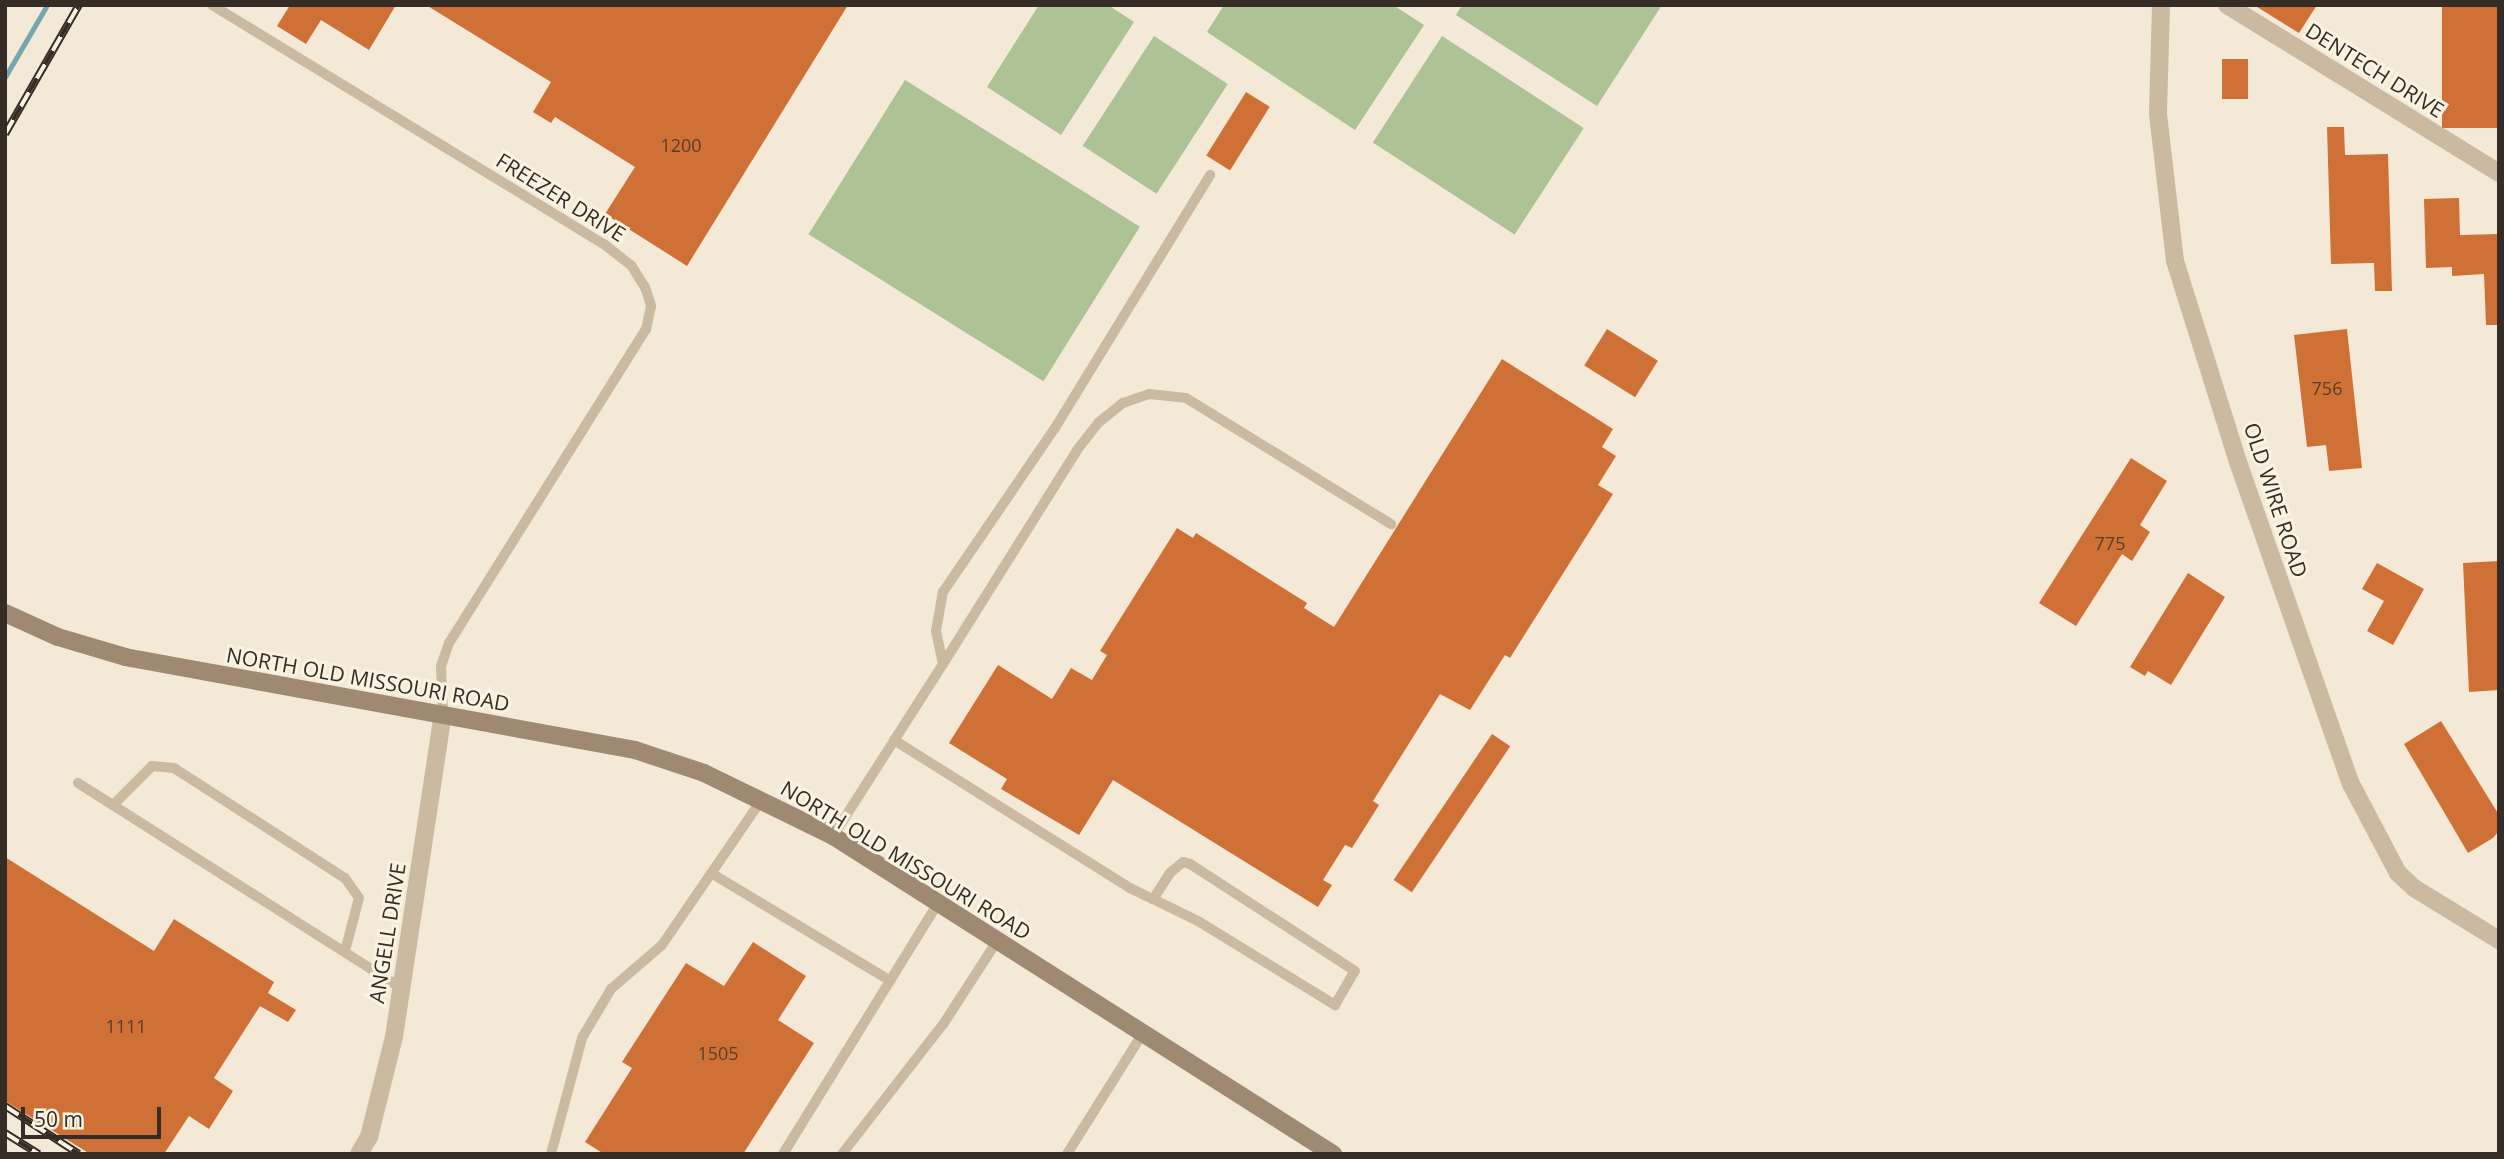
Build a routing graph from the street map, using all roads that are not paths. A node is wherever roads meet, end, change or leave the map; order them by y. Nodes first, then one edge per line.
1 (212, 5) edge
2 (2161, 5) edge
3 (2227, 5) edge
4 (2499, 173) edge
5 (1210, 175) dead end
6 (1391, 524) dead end
7 (5, 613) edge
8 (943, 664) junction
9 (443, 714) junction
10 (894, 740) junction
11 (78, 783) dead end
12 (762, 799) junction
13 (113, 805) junction
14 (833, 836) junction
15 (711, 873) junction
16 (1153, 899) junction
17 (937, 903) junction
18 (2499, 940) edge
19 (997, 941) junction
20 (345, 951) junction
21 (889, 980) junction
22 (402, 989) junction
23 (1143, 1033) junction
24 (359, 1154) edge
25 (551, 1154) edge
26 (783, 1154) edge
27 (842, 1154) edge
28 (1067, 1154) edge
29 (1333, 1154) edge

1 - 9 lane, FREEZER DRIVE
2 - 18 street, OLD WIRE ROAD
3 - 4 street, DENTECH DRIVE
5 - 8 lane
6 - 8 lane
7 - 9 main road, NORTH OLD MISSOURI ROAD
8 - 10 lane
9 - 12 main road, NORTH OLD MISSOURI ROAD
9 - 22 street, ANGELL DRIVE
10 - 14 lane
10 - 16 lane
11 - 13 lane
12 - 14 main road, NORTH OLD MISSOURI ROAD
12 - 15 lane
13 - 20 lane
13 - 20 lane
14 - 17 main road, NORTH OLD MISSOURI ROAD
15 - 21 lane
15 - 25 lane
16 - 16 lane
17 - 19 main road, NORTH OLD MISSOURI ROAD
17 - 21 lane
19 - 23 main road, NORTH OLD MISSOURI ROAD
19 - 27 lane
20 - 22 lane
21 - 26 lane
22 - 24 street, ANGELL DRIVE
23 - 28 lane
23 - 29 main road, NORTH OLD MISSOURI ROAD

